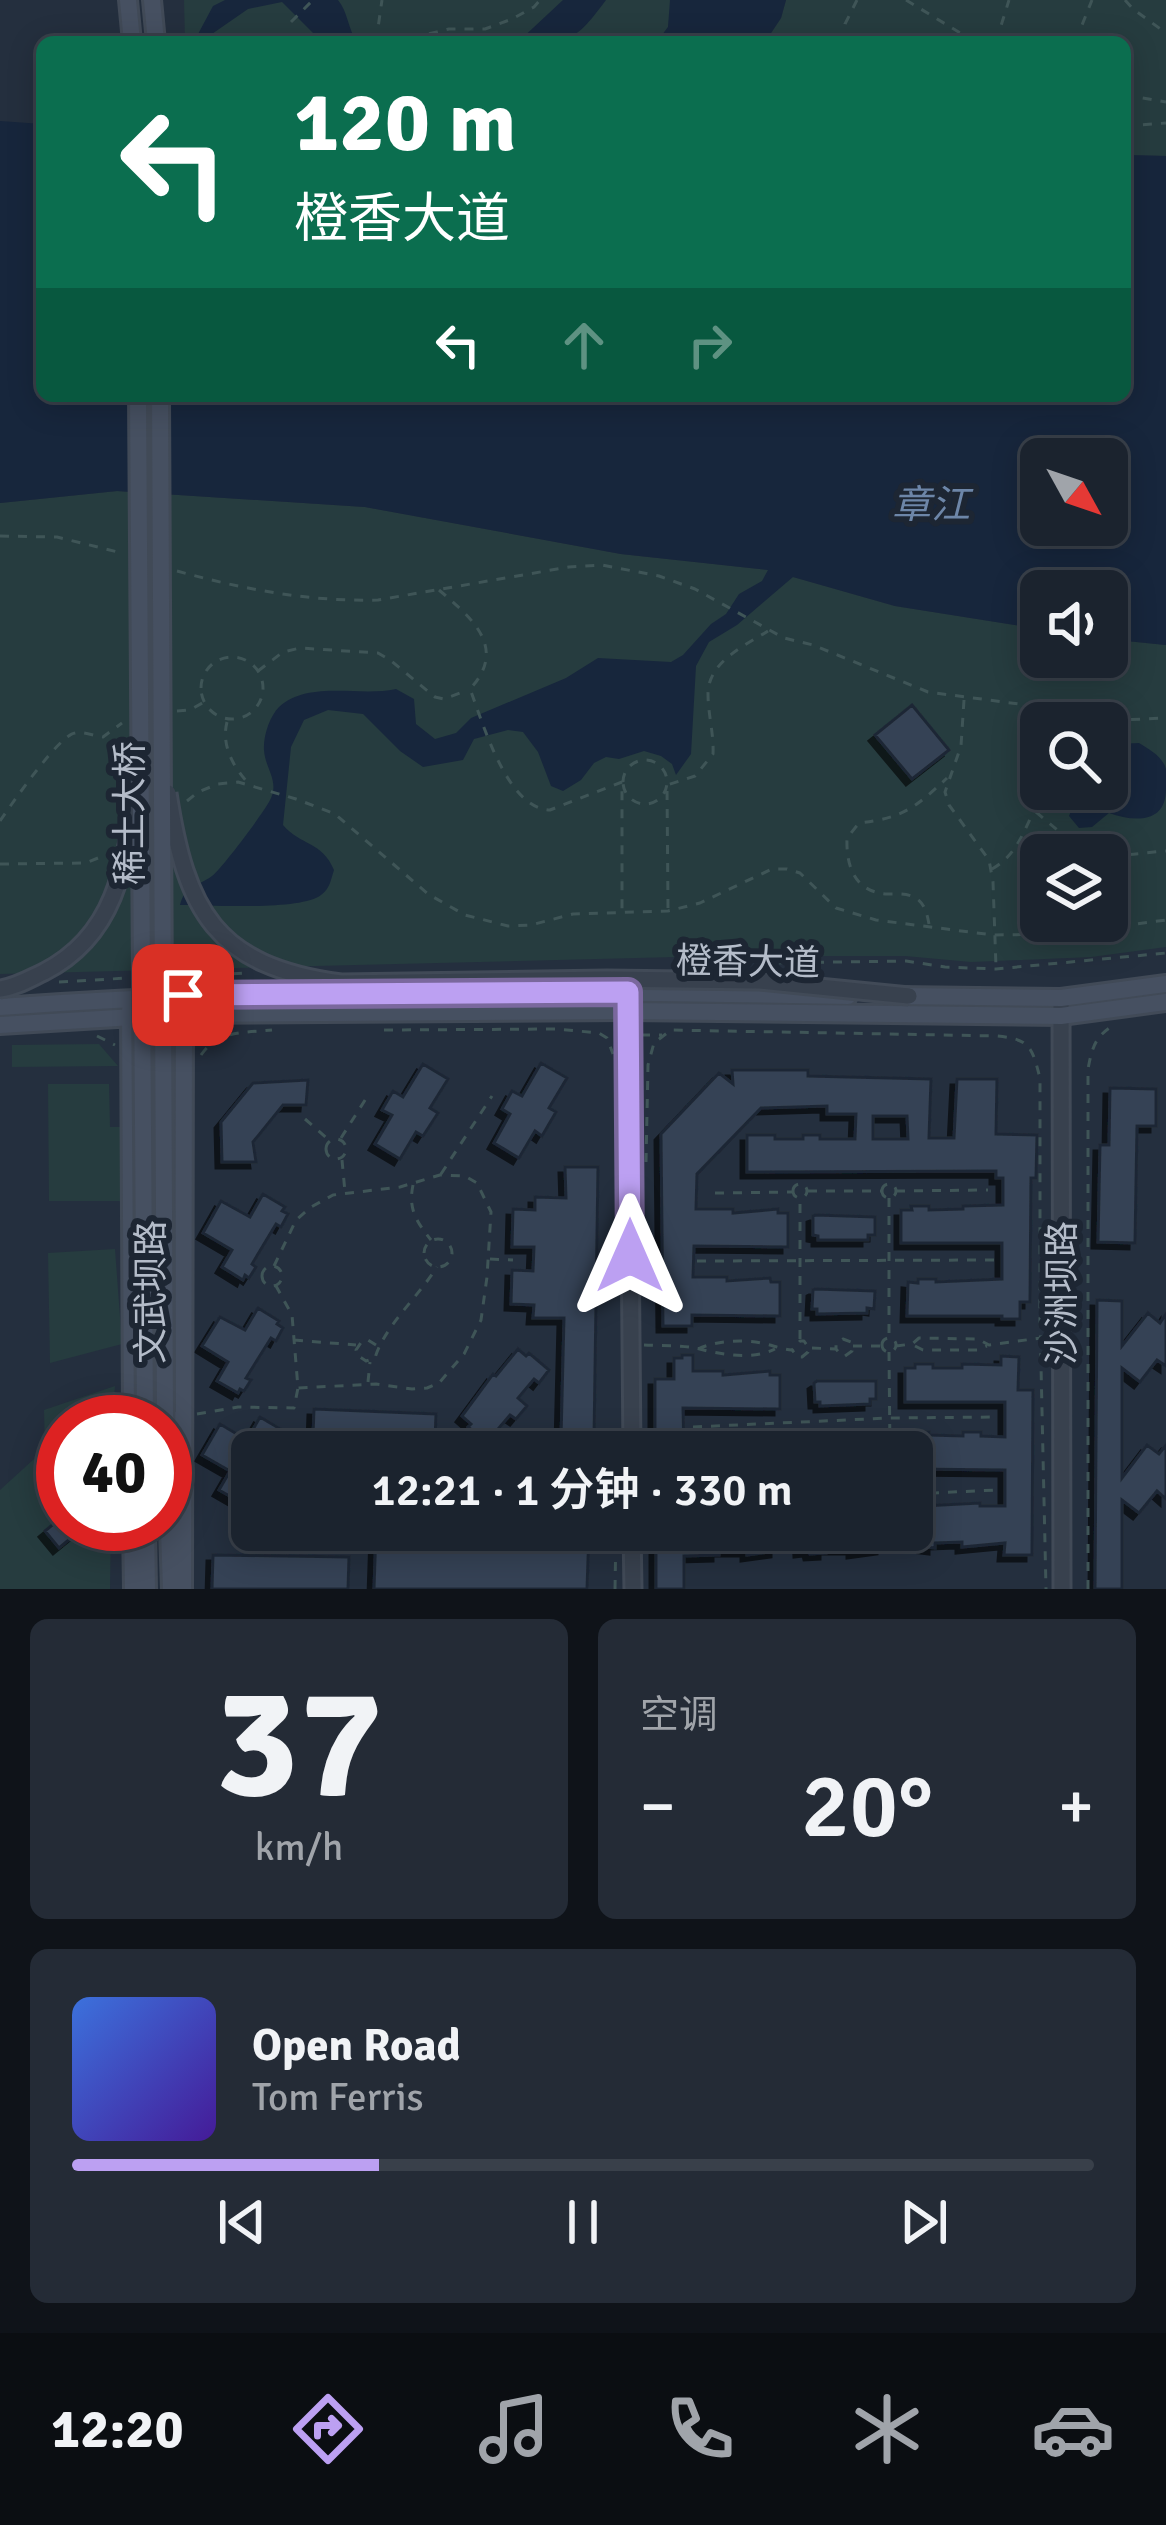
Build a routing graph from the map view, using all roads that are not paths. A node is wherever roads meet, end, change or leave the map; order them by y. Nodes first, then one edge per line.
1 (128, 0) edge
2 (152, 0) edge
3 (131, 36) edge
4 (155, 36) edge
5 (138, 402) edge
6 (160, 402) edge
7 (140, 756) junction
8 (162, 757) junction
9 (1166, 984) edge
10 (0, 989) edge
11 (909, 996) junction
12 (628, 1001) junction
13 (1166, 1002) edge
14 (184, 1005) junction
15 (0, 1007) edge
16 (129, 1007) junction
17 (1061, 1007) junction
18 (0, 1025) edge
19 (139, 1395) edge
20 (140, 1395) edge
21 (632, 1431) edge
22 (133, 1551) edge
23 (146, 1551) edge
24 (632, 1551) edge
25 (133, 1589) edge
26 (147, 1589) edge
27 (171, 1589) edge
28 (183, 1589) edge
29 (633, 1589) edge
30 (1062, 1589) edge

1 - 3 main road
2 - 4 main road
5 - 7 main road, 稀土大桥, bridge
6 - 8 main road, 稀土大桥, bridge
7 - 10 street, bridge
7 - 20 main road, 稀土大桥, bridge
8 - 11 street, bridge
8 - 27 main road, 稀土大桥, bridge
9 - 17 main road, 橙香大道
11 - 12 main road, 橙香大道
11 - 17 main road, 橙香大道
12 - 14 main road, 橙香大道
12 - 17 main road, 橙香大道
12 - 21 street
13 - 17 main road, 橙香大道
14 - 16 main road, 橙香大道
14 - 28 main road, 文武坝路
15 - 16 main road
16 - 18 main road
16 - 19 main road, 文武坝路
17 - 30 street, 沙洲坝路
22 - 25 main road
23 - 26 main road
24 - 29 street

